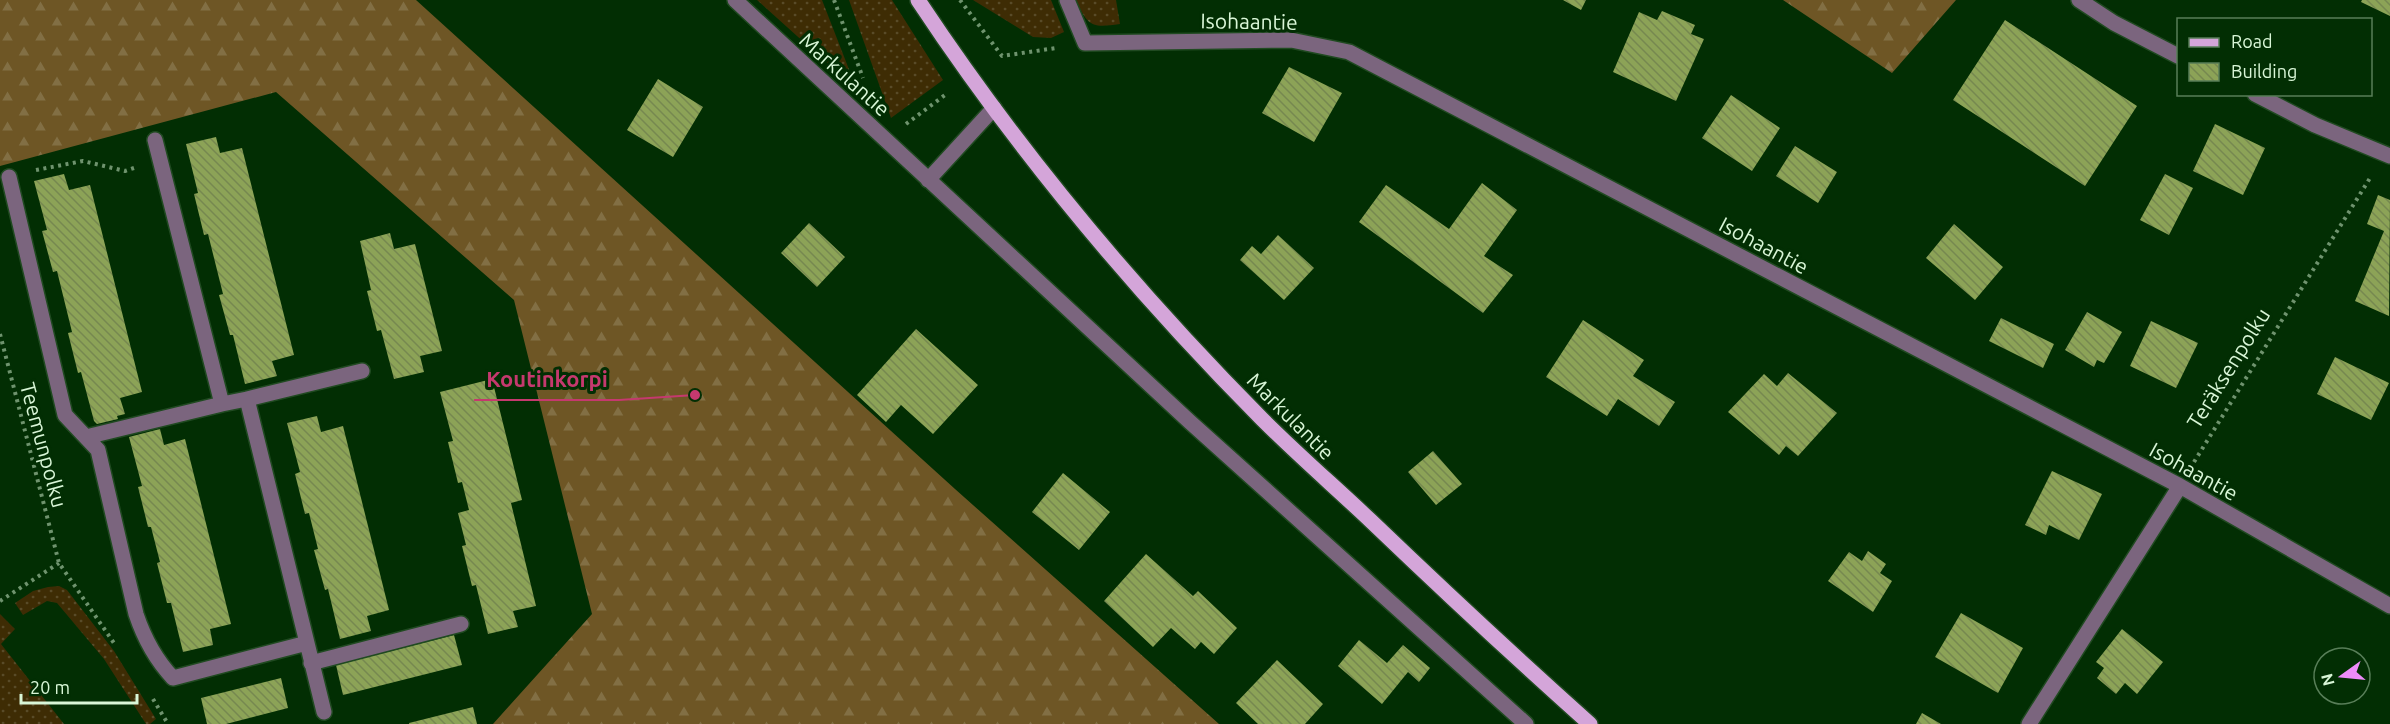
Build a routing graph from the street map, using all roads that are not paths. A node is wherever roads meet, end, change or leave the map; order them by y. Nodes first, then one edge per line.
1 (735, 0) edge
2 (918, 0) edge
3 (1067, 0) edge
4 (2079, 0) edge
5 (2177, 55) edge
6 (2259, 96) edge
7 (994, 108) junction
8 (155, 140) dead end
9 (2387, 155) edge
10 (9, 177) road end
11 (928, 180) junction
12 (362, 370) dead end
13 (247, 399) junction
14 (222, 404) junction
15 (86, 437) junction
16 (2180, 486) junction
17 (2390, 606) edge
18 (461, 624) dead end
19 (307, 643) junction
20 (311, 663) junction
21 (324, 712) dead end
22 (1526, 724) edge
23 (1590, 724) edge
24 (2029, 724) edge

1 - 11 street, Markulantie
2 - 7 main road, Markulantie
3 - 16 street, Isohaantie
4 - 5 street
6 - 9 street
7 - 11 street
7 - 23 main road, Markulantie
8 - 14 street
10 - 15 street
11 - 22 street, Markulantie
12 - 13 street
13 - 14 street
13 - 19 street
14 - 15 street
15 - 19 street
16 - 17 street, Isohaantie
16 - 24 street
18 - 20 street
19 - 20 street
20 - 21 street

